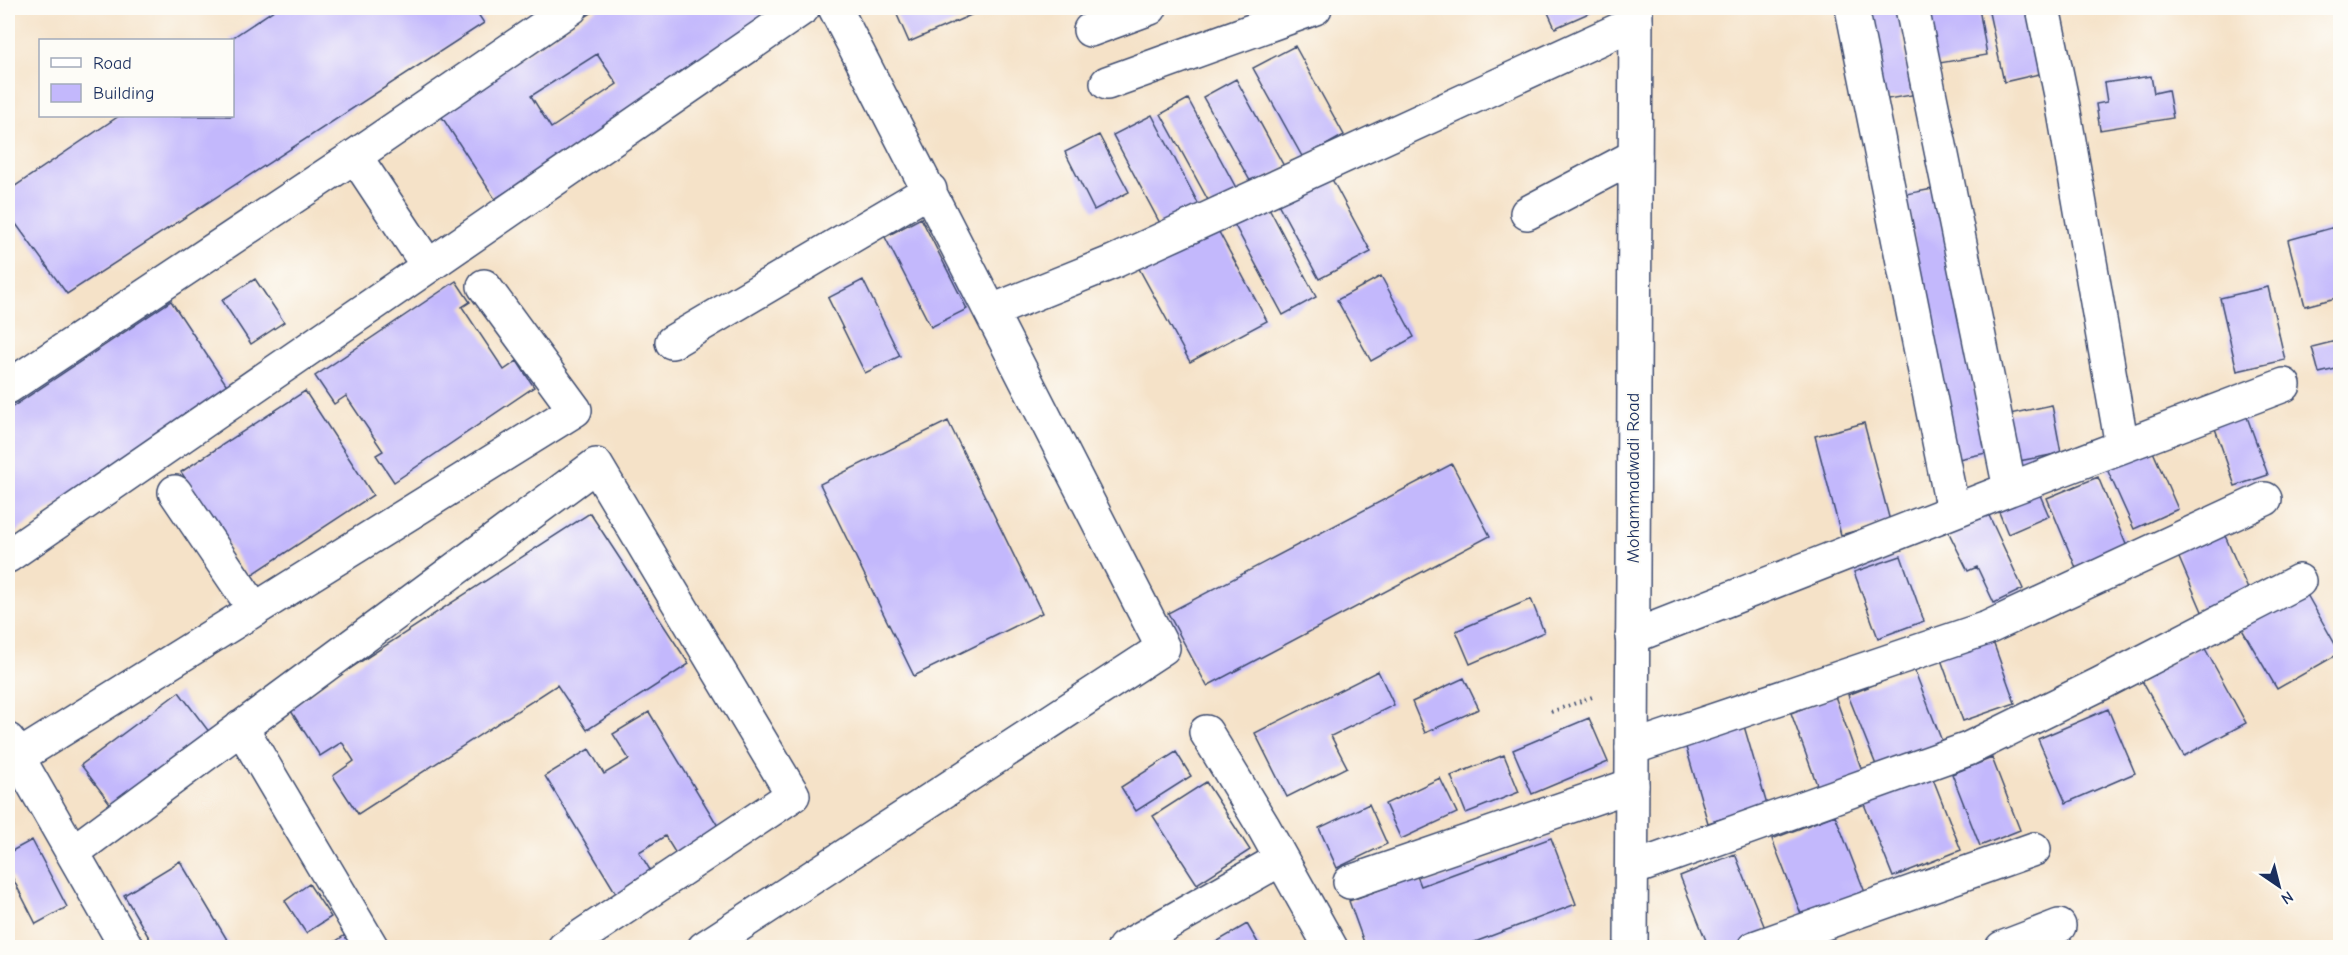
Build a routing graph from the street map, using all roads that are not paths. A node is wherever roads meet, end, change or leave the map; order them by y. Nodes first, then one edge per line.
1 (571, 8) edge
2 (803, 8) edge
3 (835, 8) edge
4 (1150, 8) edge
5 (1315, 8) edge
6 (1852, 8) edge
7 (1912, 8) edge
8 (2043, 8) edge
9 (1636, 15) edge
10 (1090, 30) dead end
11 (1107, 83) dead end
12 (355, 156) junction
13 (1635, 156) junction
14 (930, 190) junction
15 (1527, 213) dead end
16 (428, 266) junction
17 (484, 286) dead end
18 (992, 311) junction
19 (672, 342) dead end
20 (2284, 385) dead end
21 (8, 387) edge
22 (2122, 446) junction
23 (2010, 489) junction
24 (175, 492) dead end
25 (2265, 499) dead end
26 (1953, 511) junction
27 (8, 556) edge
28 (2299, 581) dead end
29 (255, 610) junction
30 (1632, 637) junction
31 (241, 727) junction
32 (1206, 732) dead end
33 (13, 748) edge
34 (1632, 748) junction
35 (1632, 785) junction
36 (2034, 849) dead end
37 (73, 852) junction
38 (1281, 859) junction
39 (1632, 869) junction
40 (1350, 882) dead end
41 (2059, 926) dead end
42 (127, 948) edge
43 (372, 948) edge
44 (564, 948) edge
45 (704, 948) edge
46 (1124, 948) edge
47 (1331, 948) edge
48 (1631, 948) edge
49 (1754, 948) edge
50 (2002, 948) edge

1 - 12 street
2 - 16 street
3 - 14 street
4 - 10 street
5 - 11 street
6 - 26 street
7 - 23 street
8 - 22 street
9 - 13 street, Mohammadwadi Road
9 - 18 street
12 - 16 street
12 - 21 street
13 - 15 street
13 - 30 street, Mohammadwadi Road
14 - 18 street
14 - 19 street
16 - 27 street
17 - 29 street
18 - 45 street
20 - 22 street
22 - 23 street
23 - 26 street
24 - 29 street
25 - 34 street
26 - 30 street
28 - 39 street
29 - 33 street
30 - 34 street, Mohammadwadi Road
31 - 37 street
31 - 43 street
31 - 44 street
32 - 38 street
33 - 37 street
34 - 35 street, Mohammadwadi Road
35 - 39 street, Mohammadwadi Road
35 - 40 street
36 - 49 street
37 - 42 street
38 - 46 street
38 - 47 street
39 - 48 street, Mohammadwadi Road
41 - 50 street

